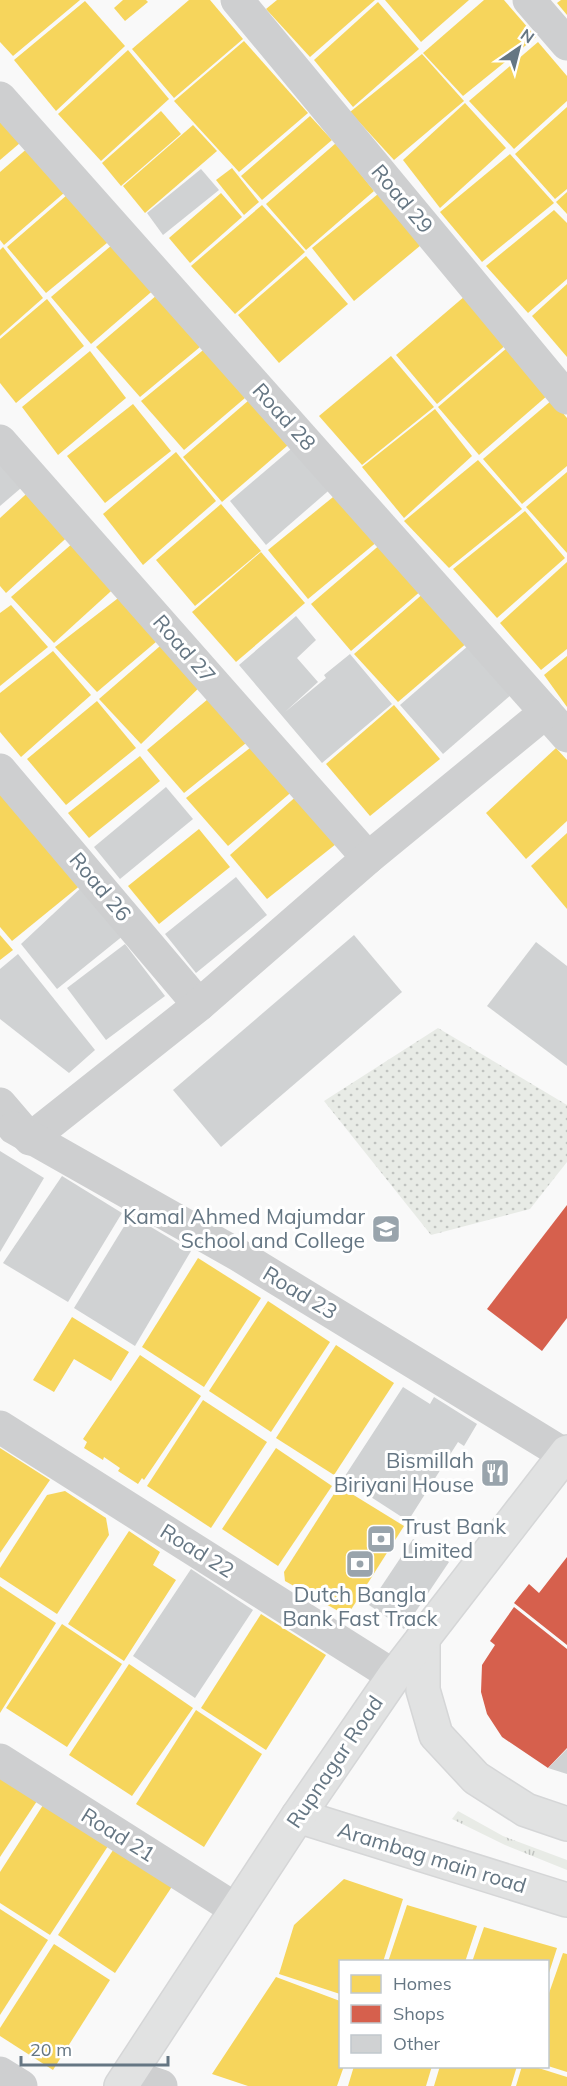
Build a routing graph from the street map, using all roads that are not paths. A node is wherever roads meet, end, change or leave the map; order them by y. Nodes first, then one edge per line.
1 (237, 0) edge
2 (529, 0) edge
3 (567, 44) edge
4 (0, 98) edge
5 (567, 399) edge
6 (0, 441) edge
7 (556, 724) edge
8 (0, 770) edge
9 (368, 858) junction
10 (199, 1005) junction
11 (0, 1104) edge
12 (0, 1119) edge
13 (30, 1139) junction
14 (0, 1427) edge
15 (566, 1454) edge
16 (423, 1638) junction
17 (394, 1676) junction
18 (0, 1760) edge
19 (297, 1816) junction
20 (567, 1824) edge
21 (567, 1900) edge
22 (237, 1910) junction
23 (0, 2073) edge
24 (124, 2081) edge
25 (21, 2086) edge
26 (161, 2086) edge

1 - 5 street, Road 29
2 - 3 street
4 - 7 street, Road 28
6 - 9 street, Road 27
7 - 9 street
8 - 10 street, Road 26
9 - 10 street
10 - 13 street
11 - 13 street
12 - 13 street, Road 23
13 - 15 street, Road 23
14 - 17 street, Road 22
15 - 16 street, Rupnagar Road
16 - 17 street, Rupnagar Road
16 - 20 street
17 - 19 street, Rupnagar Road
18 - 22 street, Road 21
19 - 21 street, Arambag main road
19 - 22 street, Rupnagar Road
22 - 24 street, Rupnagar Road
23 - 25 street
24 - 26 street

